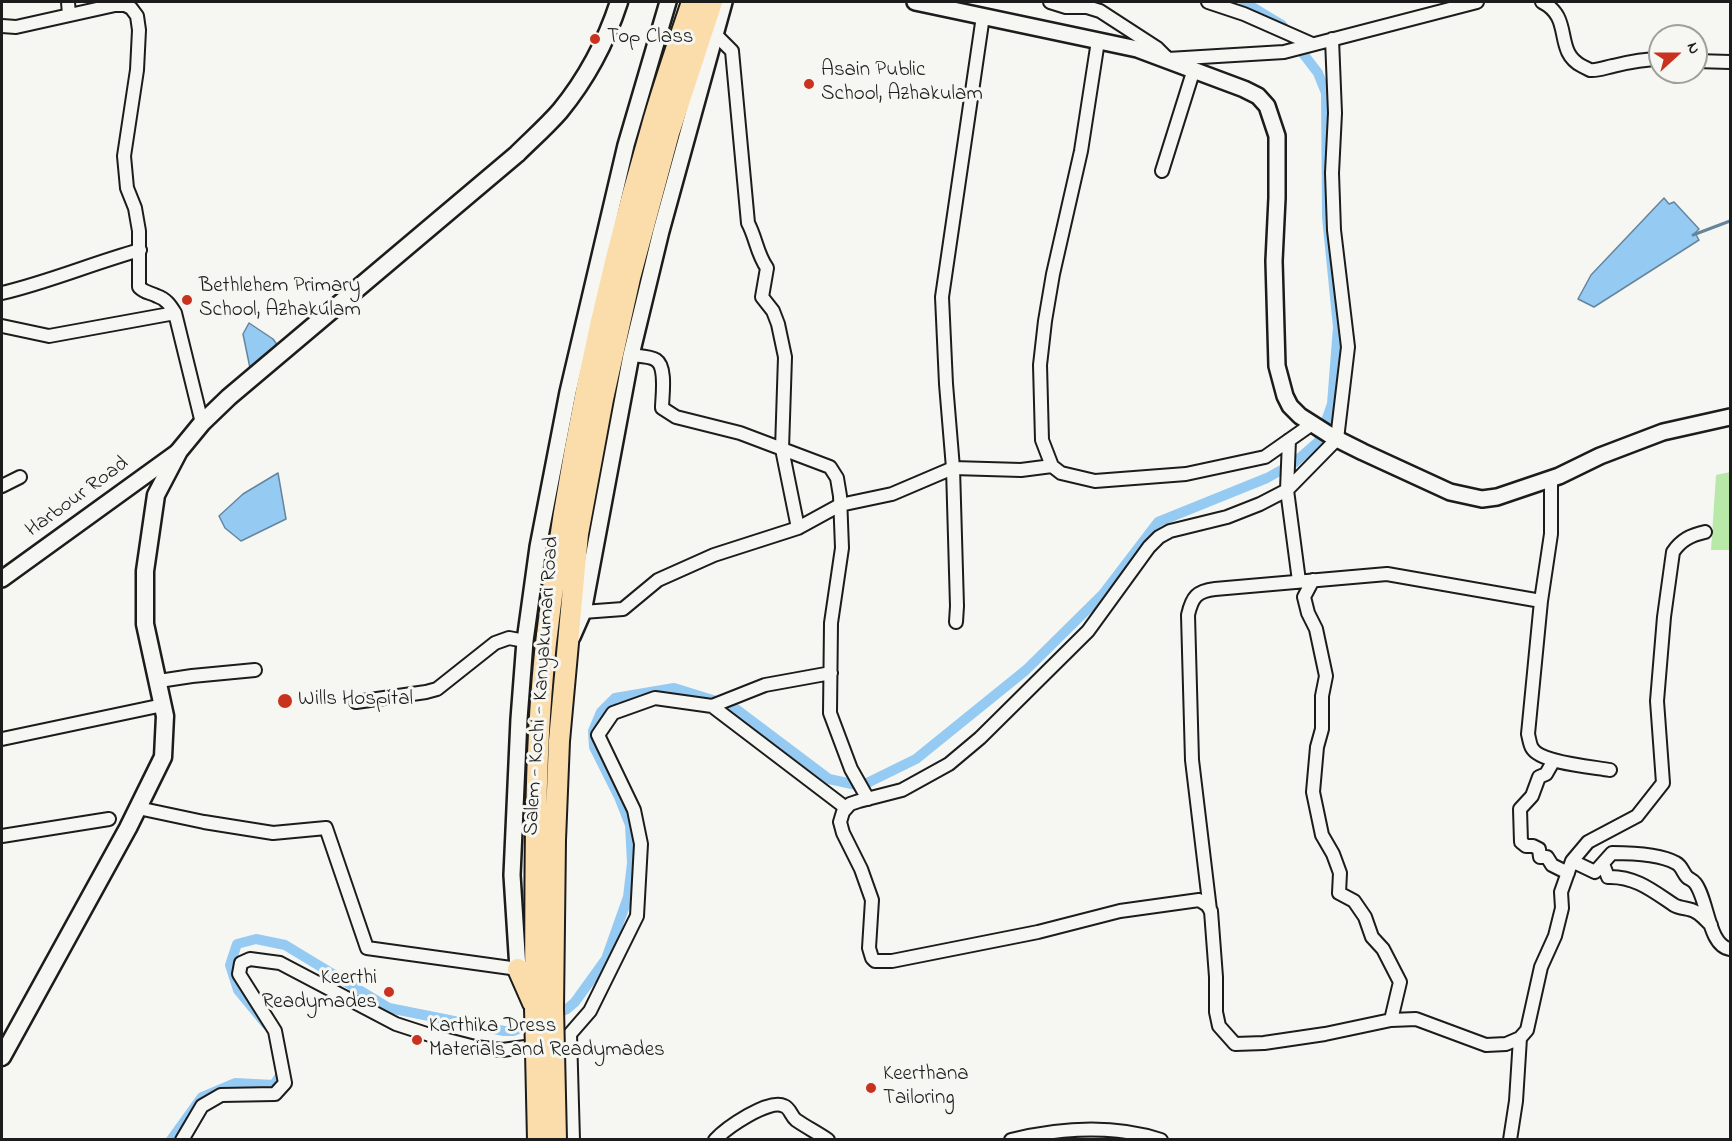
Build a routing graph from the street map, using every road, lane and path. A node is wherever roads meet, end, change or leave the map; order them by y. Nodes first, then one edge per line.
1 (68, 2) edge
2 (619, 2) edge
3 (668, 2) edge
4 (692, 2) edge
5 (712, 2) edge
6 (724, 2) edge
7 (915, 2) edge
8 (1050, 2) edge
9 (1208, 2) edge
10 (1477, 2) edge
11 (1548, 3) edge
12 (132, 5) edge
13 (69, 15) junction
14 (983, 16) junction
15 (2, 26) edge
16 (715, 34) junction
17 (1332, 39) junction
18 (1098, 41) junction
19 (1312, 44) junction
20 (1168, 59) junction
21 (1648, 59) edge
22 (1708, 61) edge
23 (1731, 62) edge
24 (1194, 69) junction
25 (1162, 171) dead end
26 (140, 250) junction
27 (2, 293) edge
28 (175, 313) junction
29 (2, 326) edge
30 (631, 355) junction
31 (1731, 417) edge
32 (202, 423) junction
33 (1312, 424) junction
34 (1335, 438) junction
35 (1289, 440) junction
36 (782, 449) junction
37 (179, 451) junction
38 (1052, 465) junction
39 (953, 468) junction
40 (20, 477) dead end
41 (1551, 479) junction
42 (2, 486) edge
43 (1287, 490) junction
44 (840, 505) junction
45 (798, 528) junction
46 (1705, 532) dead end
47 (2, 579) edge
48 (1313, 580) junction
49 (1299, 581) junction
50 (1541, 601) junction
51 (583, 612) junction
52 (956, 622) dead end
53 (525, 641) junction
54 (566, 649) junction
55 (255, 670) dead end
56 (831, 673) junction
57 (159, 681) junction
58 (356, 702) dead end
59 (163, 705) junction
60 (712, 706) junction
61 (2, 740) edge
62 (1554, 760) junction
63 (1610, 770) dead end
64 (868, 799) junction
65 (138, 808) junction
66 (846, 808) junction
67 (109, 819) dead end
68 (2, 836) edge
69 (1603, 864) junction
70 (1570, 867) junction
71 (545, 880) junction
72 (1210, 911) junction
73 (1712, 927) junction
74 (1731, 949) edge
75 (518, 969) junction
76 (544, 1008) junction
77 (1391, 1020) junction
78 (570, 1034) junction
79 (1520, 1038) junction
80 (2, 1057) edge
81 (182, 1140) edge
82 (538, 1140) edge
83 (556, 1140) edge
84 (573, 1140) edge
85 (715, 1140) edge
86 (828, 1140) edge
87 (1011, 1140) edge
88 (1161, 1140) edge
89 (1510, 1140) edge

1 - 13 street
2 - 32 main road
3 - 53 street
4 - 71 highway, Salem - Kochi - Kanyakumari Road
5 - 54 highway, Salem - Kochi - Kanyakumari Road
6 - 16 street
7 - 14 street
8 - 20 street
9 - 19 street
10 - 17 street
11 - 21 street
12 - 13 street
12 - 26 street
13 - 15 street
14 - 18 street
14 - 39 street
16 - 30 street
16 - 36 street
17 - 19 street
17 - 34 street
18 - 20 street
18 - 38 street
19 - 20 street
20 - 24 street
22 - 23 street
24 - 25 street
24 - 33 street
26 - 27 street
26 - 28 street
28 - 29 street
28 - 32 street
30 - 36 street
30 - 51 street
31 - 41 street
32 - 37 main road
33 - 34 street
33 - 35 street
34 - 41 street
34 - 43 street
35 - 38 street
35 - 43 street
36 - 44 street
36 - 45 street
37 - 47 street, Harbour Road
37 - 57 main road
38 - 39 street
39 - 44 street
39 - 52 street
40 - 42 street
41 - 50 street
43 - 49 street
43 - 64 street
44 - 45 street
44 - 56 street
45 - 51 street
46 - 70 street
48 - 49 street
48 - 50 street
48 - 77 street
49 - 72 street
50 - 62 street
51 - 54 street
53 - 58 street
53 - 75 street
54 - 71 highway, Salem - Kochi - Kanyakumari Road
55 - 57 street
56 - 60 street
56 - 64 street
57 - 59 main road
59 - 61 street
59 - 65 main road
60 - 66 street
60 - 78 street
62 - 63 street
62 - 70 street
64 - 66 street
65 - 75 street
65 - 80 main road
66 - 72 street
67 - 68 street
69 - 70 street
69 - 73 street
69 - 73 street
70 - 79 street
71 - 76 highway, Salem - Kochi - Kanyakumari Road
72 - 77 street
73 - 74 street
75 - 76 highway
76 - 82 highway, Salem - Kochi - Kanyakumari Road, bridge
76 - 83 highway, Salem - Kochi - Kanyakumari Road, bridge
77 - 79 street
78 - 81 street
78 - 84 street
79 - 89 street
85 - 86 street
87 - 88 street

